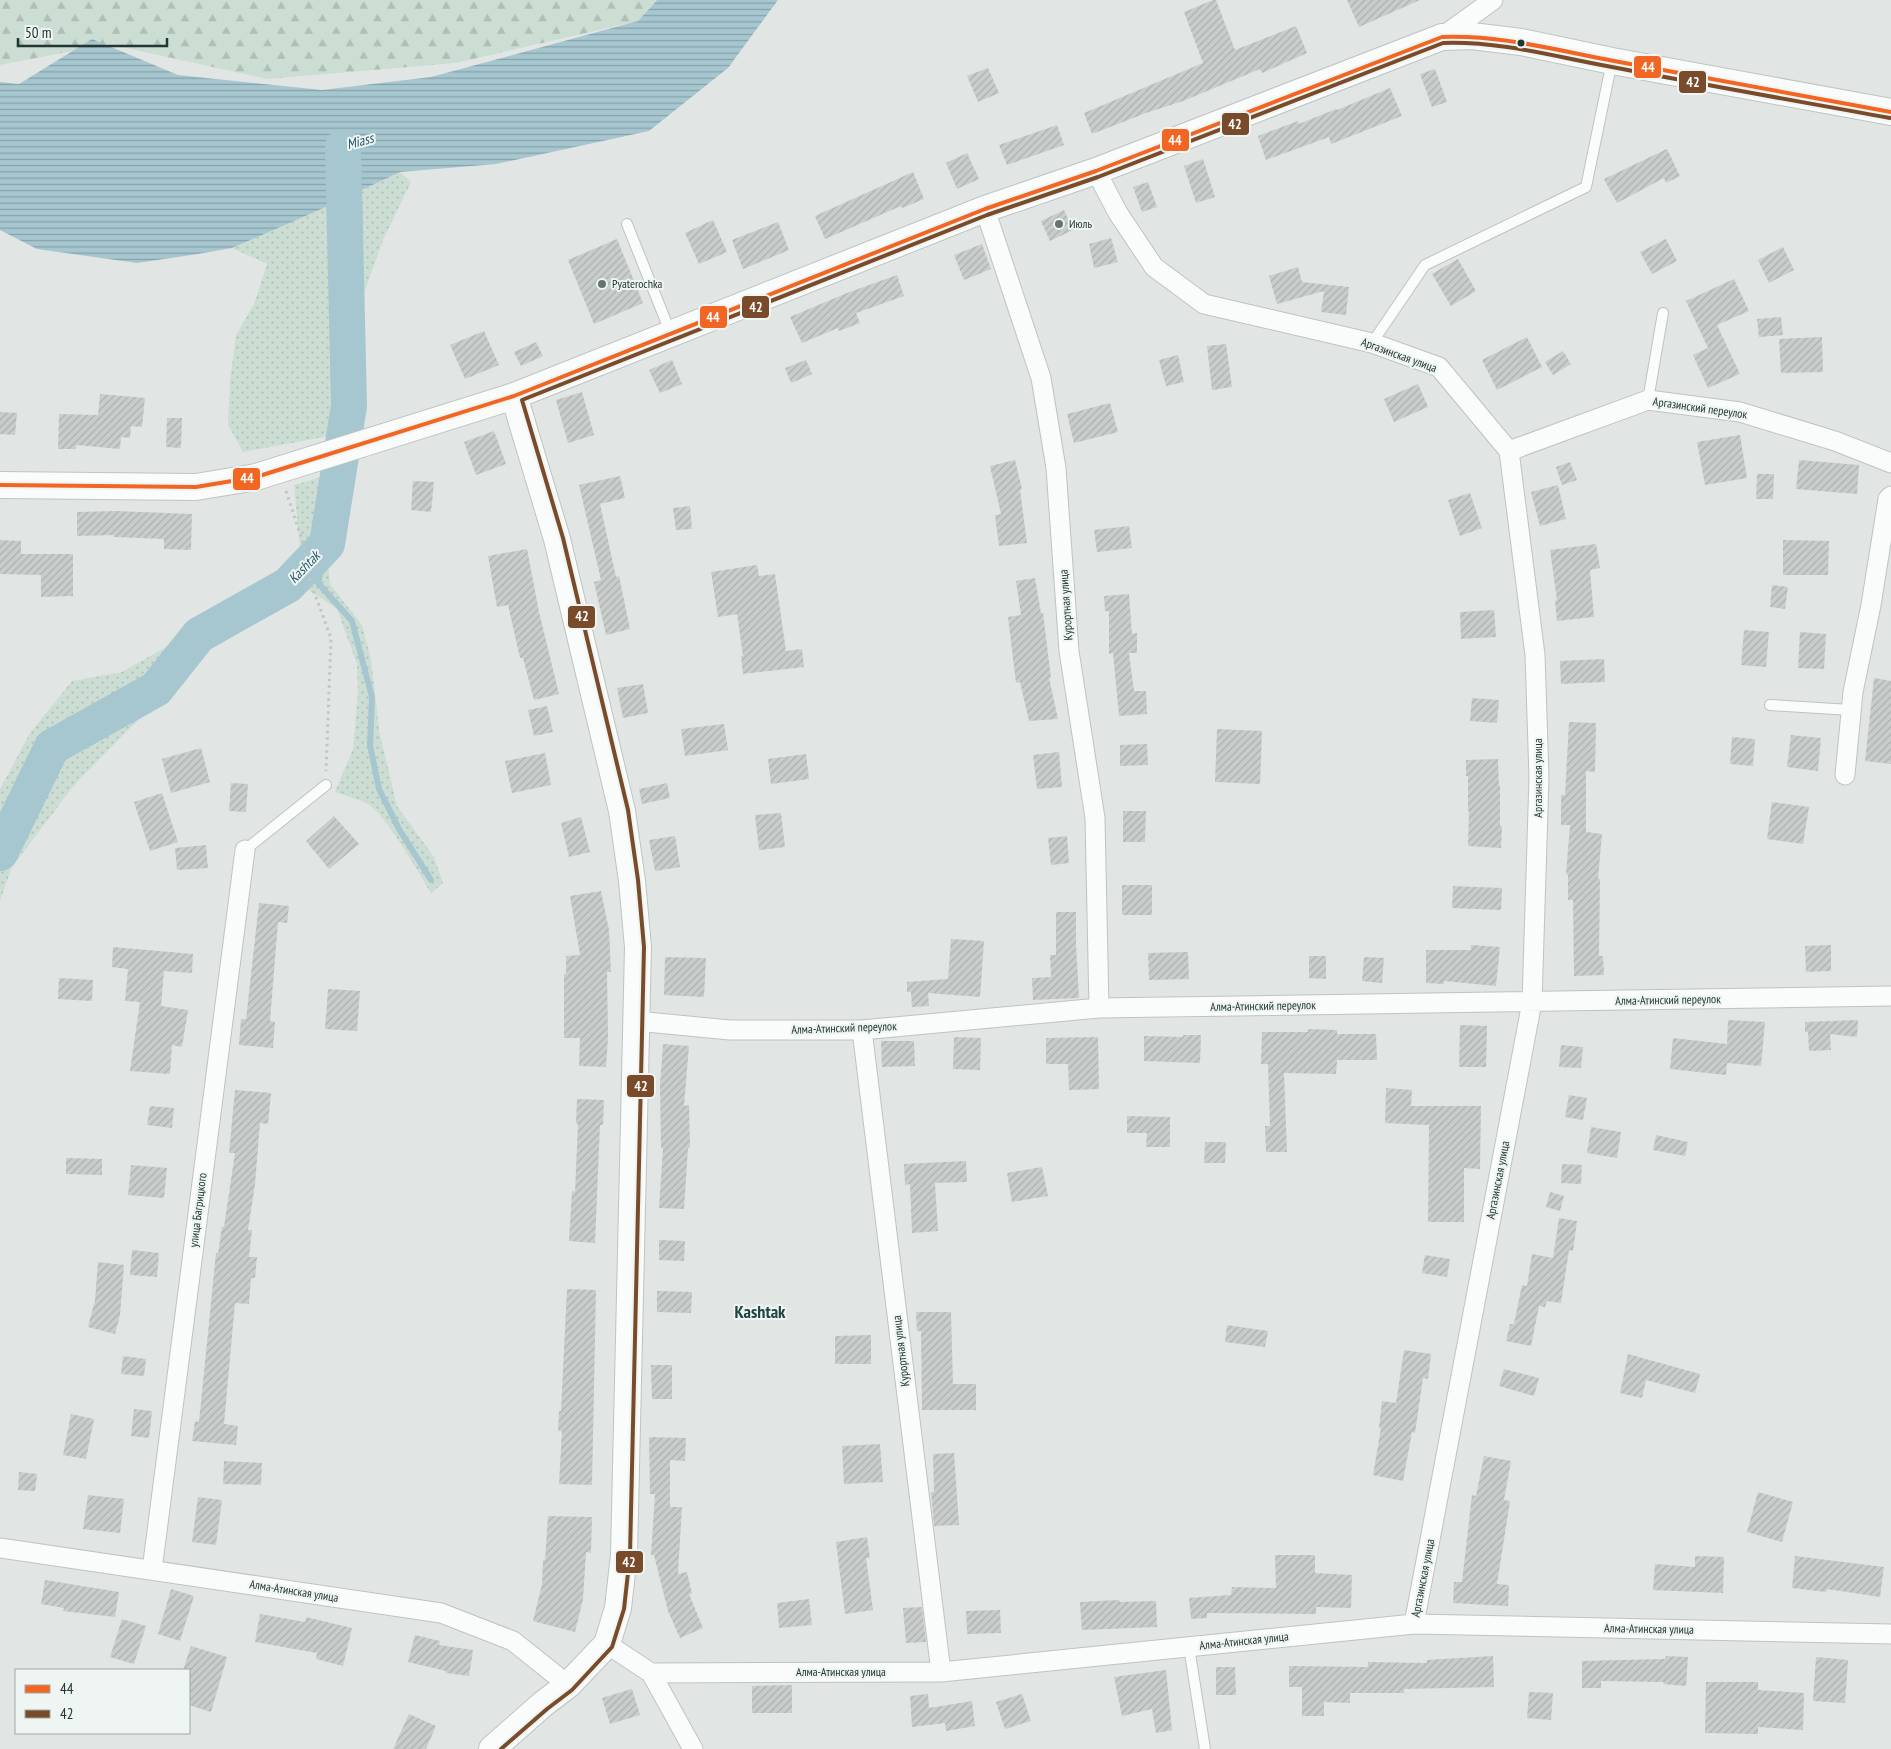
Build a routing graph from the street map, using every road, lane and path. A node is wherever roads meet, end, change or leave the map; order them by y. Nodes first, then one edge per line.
1 (1493, 0) edge
2 (1442, 37) junction
3 (1612, 61) junction
4 (1891, 112) edge
5 (1096, 171) junction
6 (985, 209) junction
7 (627, 224) dead end
8 (1663, 313) dead end
9 (671, 334) junction
10 (1372, 343) junction
11 (514, 396) junction
12 (1648, 400) junction
13 (1510, 451) junction
14 (1891, 463) edge
15 (0, 485) edge
16 (286, 488) dead end
17 (1891, 496) edge
18 (1770, 705) dead end
19 (1852, 710) junction
20 (1845, 775) dead end
21 (326, 785) joint
22 (245, 850) joint
23 (1891, 996) edge
24 (1532, 1002) junction
25 (1099, 1008) junction
26 (636, 1021) junction
27 (862, 1030) junction
28 (0, 1548) edge
29 (152, 1570) junction
30 (1414, 1624) junction
31 (1891, 1634) edge
32 (607, 1644) junction
33 (1189, 1647) junction
34 (941, 1672) junction
35 (651, 1673) junction
36 (568, 1685) junction
37 (492, 1749) edge
38 (693, 1749) edge
39 (1204, 1749) edge

1 - 2 street
2 - 3 main road
2 - 5 main road
3 - 4 main road
3 - 10 lane
5 - 6 main road
5 - 10 street, Аргазинская улица
6 - 9 main road
6 - 25 street, Курортная улица
7 - 9 lane
8 - 12 lane
9 - 11 main road
10 - 13 street, Аргазинская улица
11 - 15 main road
11 - 26 main road
12 - 13 street, Аргазинский переулок
12 - 14 street, Аргазинский переулок
13 - 24 street, Аргазинская улица
16 - 21 path
17 - 19 street
18 - 19 lane
19 - 20 street
21 - 22 lane
22 - 29 street, улица Багрицкого
23 - 24 street, Алма-Атинский переулок
24 - 25 street, Алма-Атинский переулок
24 - 30 street, Аргазинская улица
25 - 27 street, Алма-Атинский переулок
26 - 27 street, Алма-Атинский переулок
26 - 32 main road
27 - 34 street, Курортная улица
28 - 29 street, Алма-Атинская улица
29 - 36 street, Алма-Атинская улица
30 - 31 street, Алма-Атинская улица
30 - 33 street, Алма-Атинская улица
32 - 35 street
32 - 36 main road
33 - 34 street, Алма-Атинская улица
33 - 39 lane
34 - 35 street, Алма-Атинская улица
35 - 38 street
36 - 37 main road

